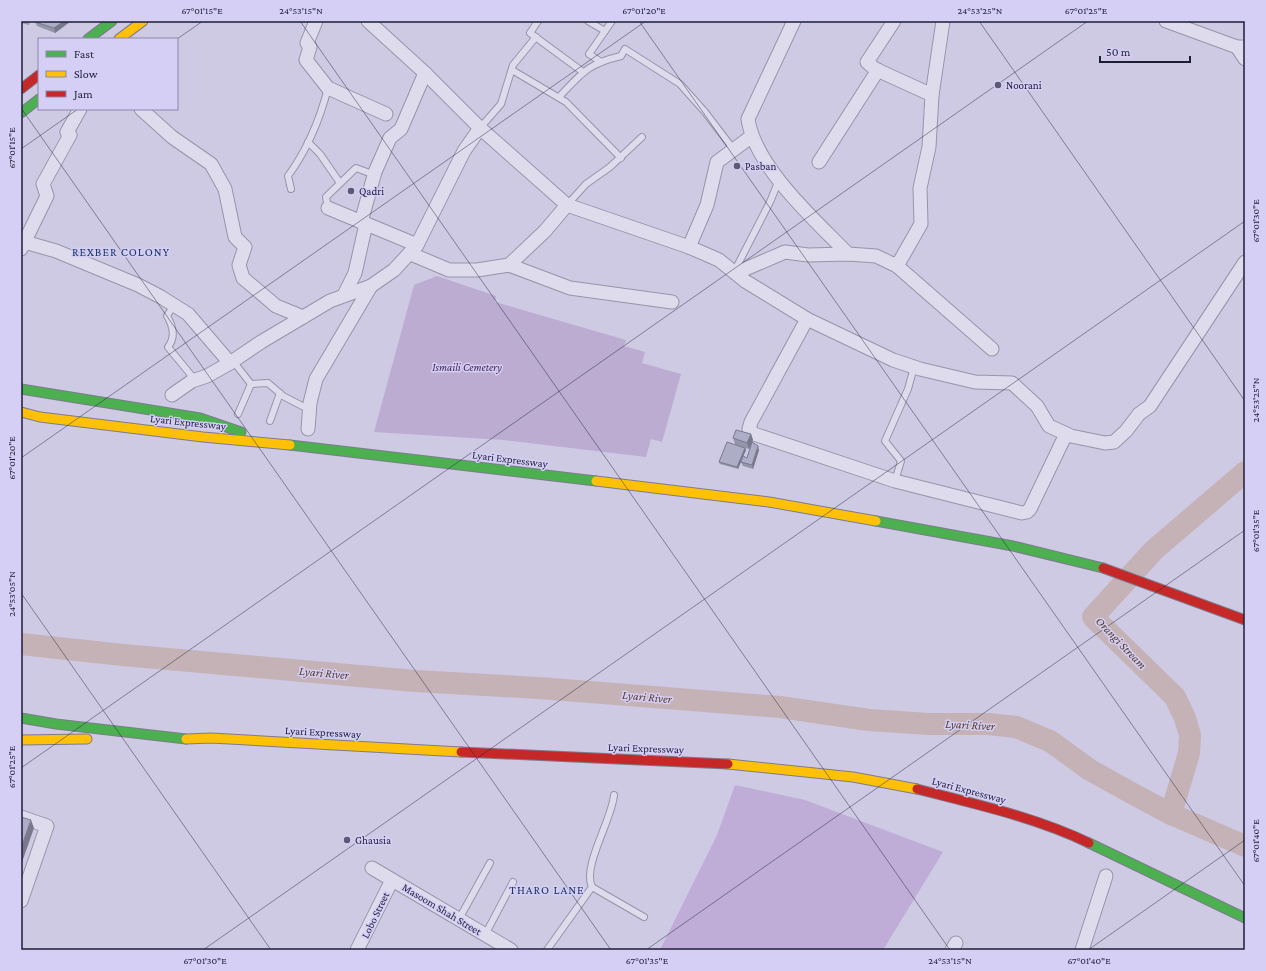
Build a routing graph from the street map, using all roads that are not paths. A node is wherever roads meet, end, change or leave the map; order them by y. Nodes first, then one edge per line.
1 (112, 21) edge
2 (143, 21) edge
3 (316, 21) edge
4 (368, 21) edge
5 (538, 21) edge
6 (588, 21) edge
7 (612, 21) edge
8 (794, 21) edge
9 (894, 21) edge
10 (943, 21) edge
11 (1166, 21) edge
12 (605, 31) junction
13 (536, 37) junction
14 (89, 38) edge
15 (119, 38) edge
16 (1243, 49) edge
17 (601, 62) junction
18 (512, 70) junction
19 (878, 70) junction
20 (583, 72) junction
21 (425, 73) junction
22 (38, 76) edge
23 (21, 88) edge
24 (328, 88) junction
25 (932, 95) junction
26 (559, 97) junction
27 (38, 100) edge
28 (79, 110) edge
29 (141, 110) edge
30 (21, 113) edge
31 (386, 114) dead end
32 (480, 128) junction
33 (752, 136) junction
34 (642, 137) dead end
35 (308, 142) junction
36 (734, 150) junction
37 (620, 158) junction
38 (819, 162) dead end
39 (375, 175) junction
40 (779, 180) junction
41 (340, 183) junction
42 (291, 189) dead end
43 (567, 205) junction
44 (328, 208) joint
45 (364, 223) junction
46 (22, 244) edge
47 (689, 247) junction
48 (414, 249) junction
49 (848, 254) junction
50 (509, 265) junction
51 (897, 266) junction
52 (1244, 266) edge
53 (735, 272) junction
54 (371, 286) junction
55 (344, 295) junction
56 (672, 302) dead end
57 (174, 305) junction
58 (302, 317) junction
59 (808, 319) junction
60 (992, 349) dead end
61 (232, 362) junction
62 (914, 367) junction
63 (195, 380) junction
64 (251, 384) junction
65 (21, 389) edge
66 (280, 393) junction
67 (172, 394) dead end
68 (310, 410) junction
69 (21, 412) edge
70 (238, 414) dead end
71 (270, 421) dead end
72 (308, 429) dead end
73 (1066, 434) junction
74 (275, 443) junction
75 (895, 481) junction
76 (1245, 620) edge
77 (21, 718) edge
78 (190, 739) junction
79 (21, 740) edge
80 (614, 795) dead end
81 (21, 817) edge
82 (490, 863) dead end
83 (372, 868) dead end
84 (1106, 876) dead end
85 (392, 880) junction
86 (513, 882) dead end
87 (592, 888) junction
88 (21, 901) edge
89 (644, 917) dead end
90 (1245, 918) edge
91 (458, 919) junction
92 (485, 934) junction
93 (357, 950) edge
94 (511, 950) edge
95 (547, 950) edge
96 (1082, 950) edge

1 - 14 main road
2 - 15 main road
3 - 24 street
4 - 21 street
5 - 13 lane
6 - 12 lane
7 - 12 lane
8 - 33 street
9 - 19 street
10 - 25 street
11 - 16 street
12 - 17 lane
13 - 18 lane
13 - 20 lane
17 - 20 lane
17 - 36 lane
18 - 26 lane
18 - 32 lane
19 - 25 street
19 - 38 street
20 - 26 lane
21 - 32 street
21 - 39 street
22 - 23 main road
24 - 31 street
24 - 35 lane
25 - 51 street
26 - 37 lane
27 - 30 main road
28 - 46 street
29 - 58 street
32 - 43 street
32 - 48 street
33 - 36 street
33 - 40 street
34 - 37 lane
35 - 41 lane
35 - 42 lane
36 - 47 street
37 - 43 lane
39 - 41 lane
39 - 45 street
40 - 49 street
40 - 53 lane
41 - 44 lane
43 - 47 street
43 - 50 street
44 - 45 street
45 - 48 street
45 - 55 street
46 - 57 street
47 - 53 street
48 - 50 street
48 - 54 street
49 - 51 street
49 - 53 street
50 - 56 street
51 - 60 street
52 - 73 street
53 - 59 street
54 - 55 street
54 - 68 street
55 - 58 street
57 - 61 street
57 - 63 lane
58 - 61 street
59 - 62 street
59 - 75 street
61 - 63 street
61 - 64 lane
62 - 73 street
62 - 75 lane
63 - 67 street
64 - 66 lane
64 - 70 lane
65 - 74 main road
66 - 68 lane
66 - 71 lane
68 - 72 street
69 - 74 main road, Lyari Expressway
73 - 75 street
74 - 76 main road, Lyari Expressway
77 - 78 main road, Lyari Expressway
78 - 79 main road
78 - 90 main road, Lyari Expressway
80 - 87 lane
81 - 88 street
82 - 91 lane
83 - 85 street, Masoom Shah Street
84 - 96 street
85 - 91 street, Masoom Shah Street
85 - 93 street, Lobo Street
86 - 92 lane
87 - 89 lane
87 - 95 lane
91 - 92 street, Masoom Shah Street
92 - 94 street, Masoom Shah Street

